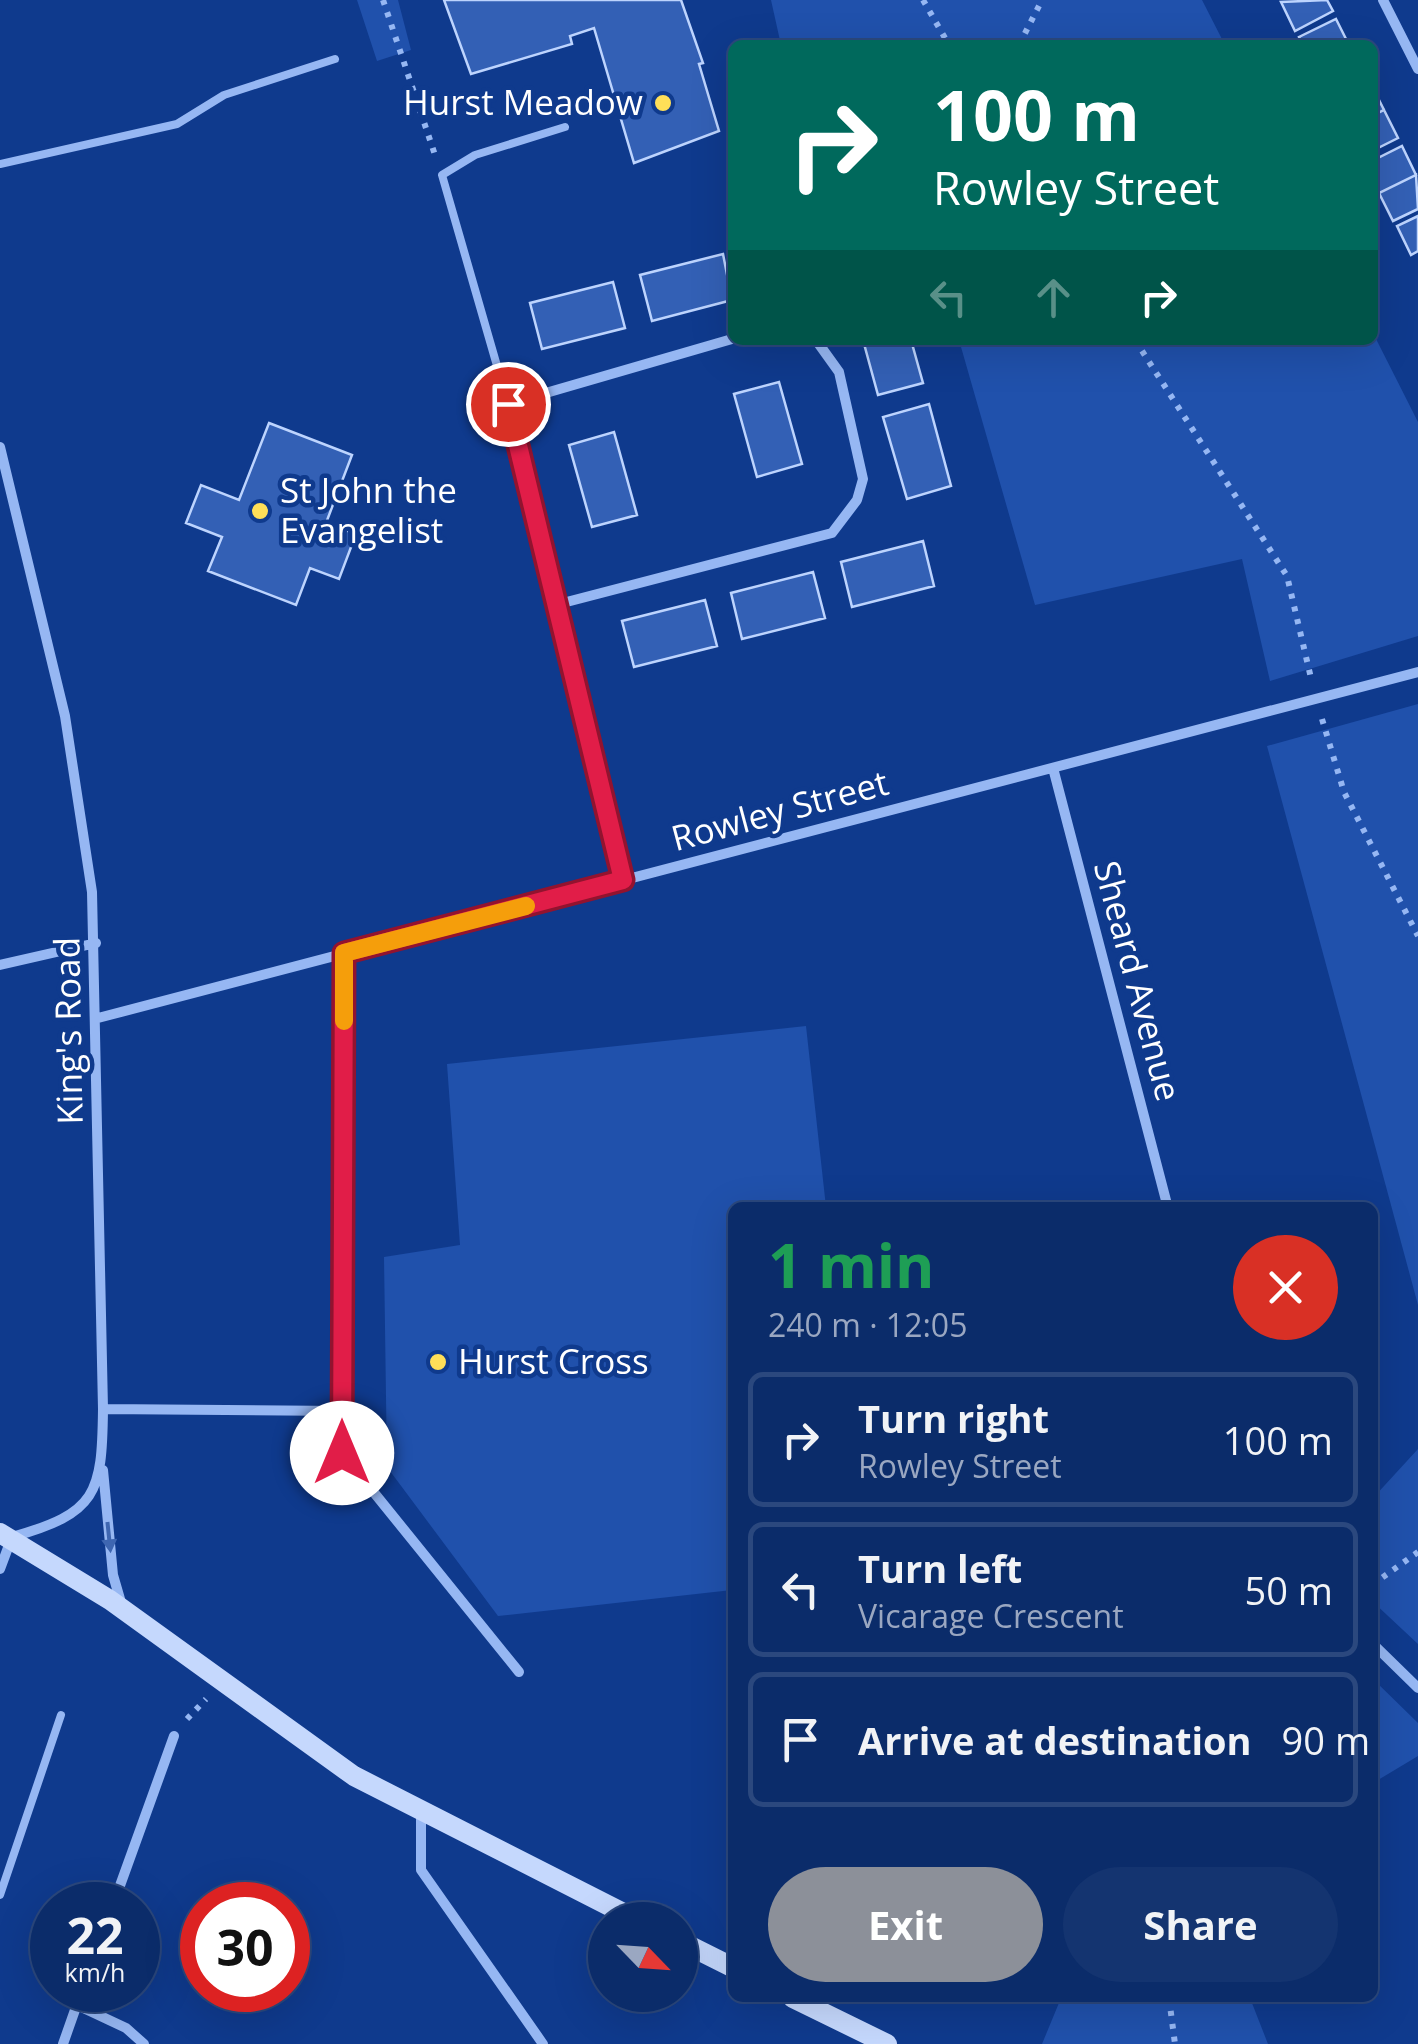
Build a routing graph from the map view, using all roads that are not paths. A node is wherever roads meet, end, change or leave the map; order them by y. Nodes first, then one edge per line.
1 (1383, 0) edge
2 (334, 59) dead end
3 (1418, 69) edge
4 (565, 127) dead end
5 (0, 164) edge
6 (728, 339) edge
7 (820, 345) edge
8 (508, 404) junction
9 (0, 447) edge
10 (555, 605) junction
11 (1418, 672) edge
12 (1053, 768) junction
13 (623, 880) junction
14 (96, 944) junction
15 (344, 953) junction
16 (0, 965) edge
17 (98, 1018) junction
18 (1166, 1202) edge
19 (103, 1409) junction
20 (342, 1411) junction
21 (102, 1464) junction
22 (6, 1535) edge
23 (0, 1569) edge
24 (123, 1610) junction
25 (1378, 1649) edge
26 (519, 1672) dead end
27 (1418, 1688) edge
28 (61, 1715) dead end
29 (174, 1736) road end
30 (421, 1812) junction
31 (121, 1882) edge
32 (0, 1896) edge
33 (602, 1902) edge
34 (698, 1950) edge
35 (728, 1965) edge
36 (801, 2002) edge
37 (75, 2012) edge
38 (92, 2012) edge
39 (64, 2044) edge
40 (144, 2044) edge
41 (543, 2044) edge
42 (887, 2044) edge

1 - 3 street
2 - 5 lane
4 - 8 lane
6 - 8 street
7 - 10 street
8 - 10 street
9 - 14 street, King's Road
10 - 13 street
11 - 12 street, Rowley Street
12 - 13 street, Rowley Street
12 - 18 street, Sheard Avenue
13 - 15 street, Rowley Street
14 - 16 street
14 - 17 street, King's Road
15 - 17 street, Rowley Street
15 - 20 street
17 - 19 street, King's Road
19 - 20 street
19 - 21 street, King's Road
20 - 26 street
21 - 22 street, King's Road
21 -> 24 street
22 - 23 street
22 - 24 main road
24 - 30 main road
25 - 27 street
28 - 32 lane
29 - 31 street
30 - 33 main road
30 - 41 street
34 - 35 main road
36 - 42 main road
37 - 39 street
38 - 40 street

